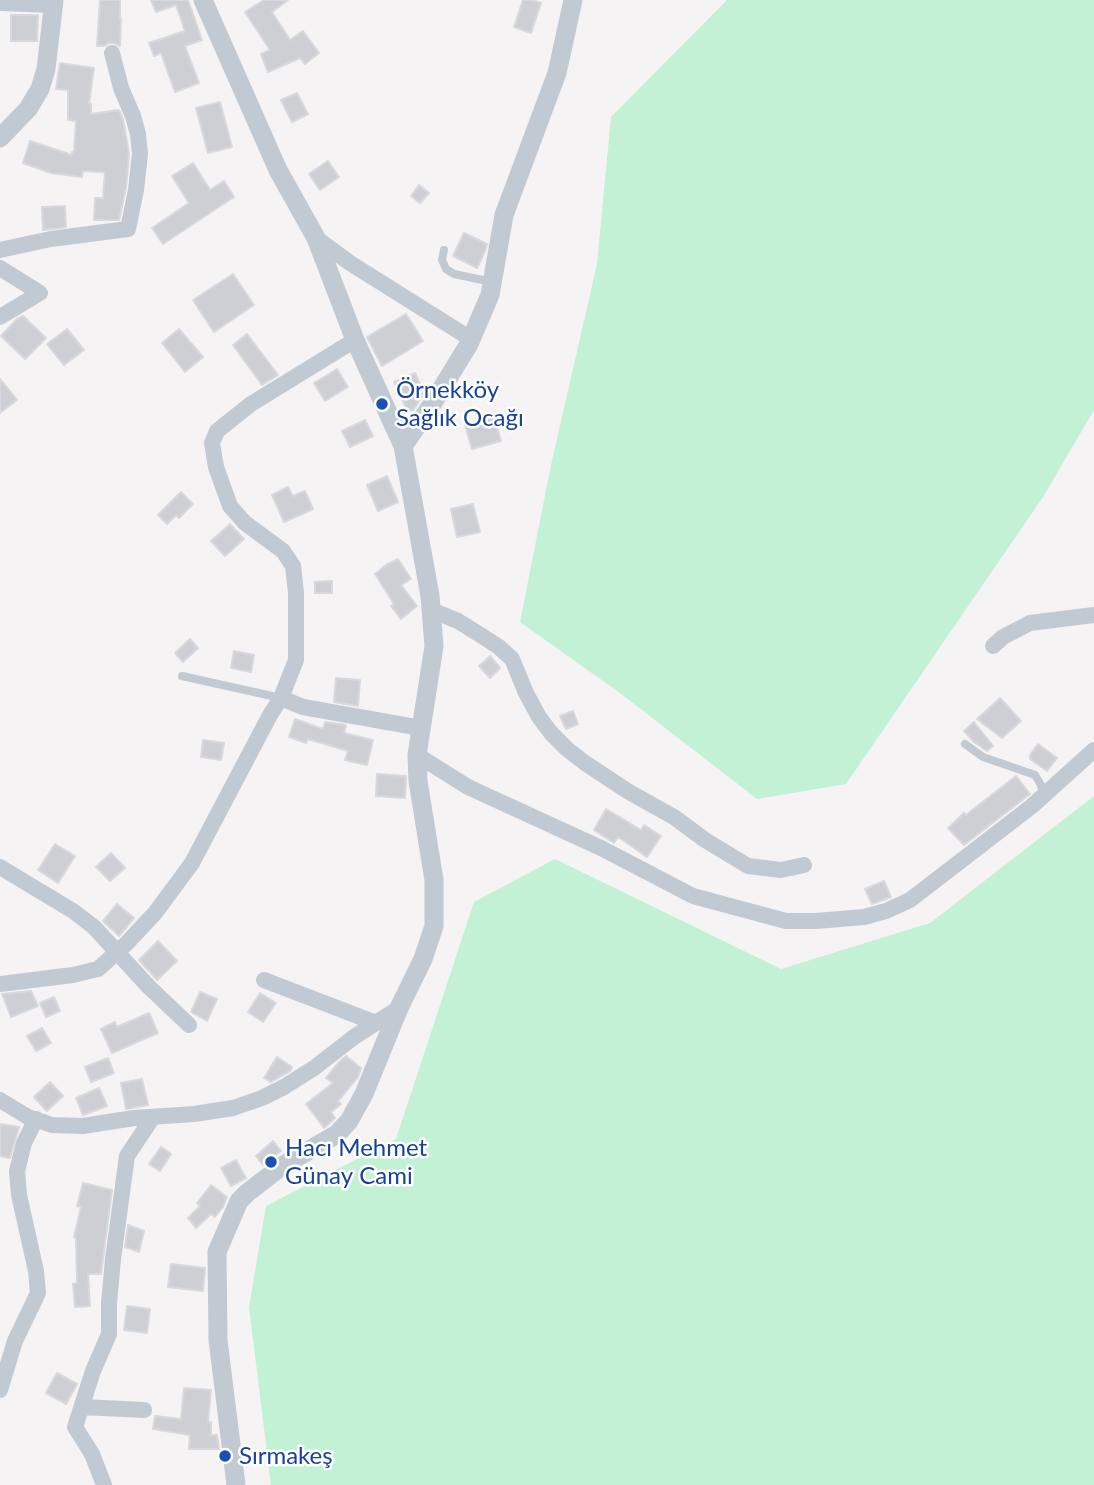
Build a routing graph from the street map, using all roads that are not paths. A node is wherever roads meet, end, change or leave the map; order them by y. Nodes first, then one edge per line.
1 (203, 0) edge
2 (573, 0) edge
3 (0, 3) edge
4 (54, 3) edge
5 (112, 53) dead end
6 (0, 138) edge
7 (316, 238) junction
8 (0, 250) edge
9 (444, 250) dead end
10 (0, 268) edge
11 (492, 282) junction
12 (0, 317) edge
13 (471, 339) junction
14 (355, 341) junction
15 (403, 446) junction
16 (431, 610) junction
17 (1094, 615) edge
18 (993, 646) dead end
19 (182, 676) dead end
20 (281, 698) junction
21 (421, 728) junction
22 (965, 744) dead end
23 (1094, 750) edge
24 (417, 755) junction
25 (1043, 796) junction
26 (804, 865) dead end
27 (0, 866) edge
28 (117, 952) junction
29 (264, 980) dead end
30 (0, 984) edge
31 (399, 1008) junction
32 (376, 1023) junction
33 (189, 1025) dead end
34 (0, 1100) edge
35 (153, 1117) junction
36 (36, 1119) junction
37 (0, 1390) edge
38 (82, 1406) junction
39 (144, 1410) dead end
40 (104, 1485) edge
41 (236, 1485) edge

1 - 7 street
2 - 11 street
3 - 4 street
4 - 6 street
5 - 8 street
7 - 13 street
7 - 14 street
9 - 11 lane
10 - 12 street
11 - 13 street
13 - 15 street
14 - 15 street
14 - 20 street
15 - 16 street
16 - 21 street
16 - 26 street
17 - 18 street
19 - 20 lane
20 - 21 street
20 - 28 street
21 - 24 street
22 - 25 lane
23 - 25 street
24 - 25 street
24 - 31 street
27 - 28 street
28 - 30 street
28 - 33 street
29 - 32 street
31 - 32 street
31 - 41 street
32 - 35 street
34 - 36 street
35 - 36 street
35 - 38 street
36 - 37 street
38 - 39 street
38 - 40 street

